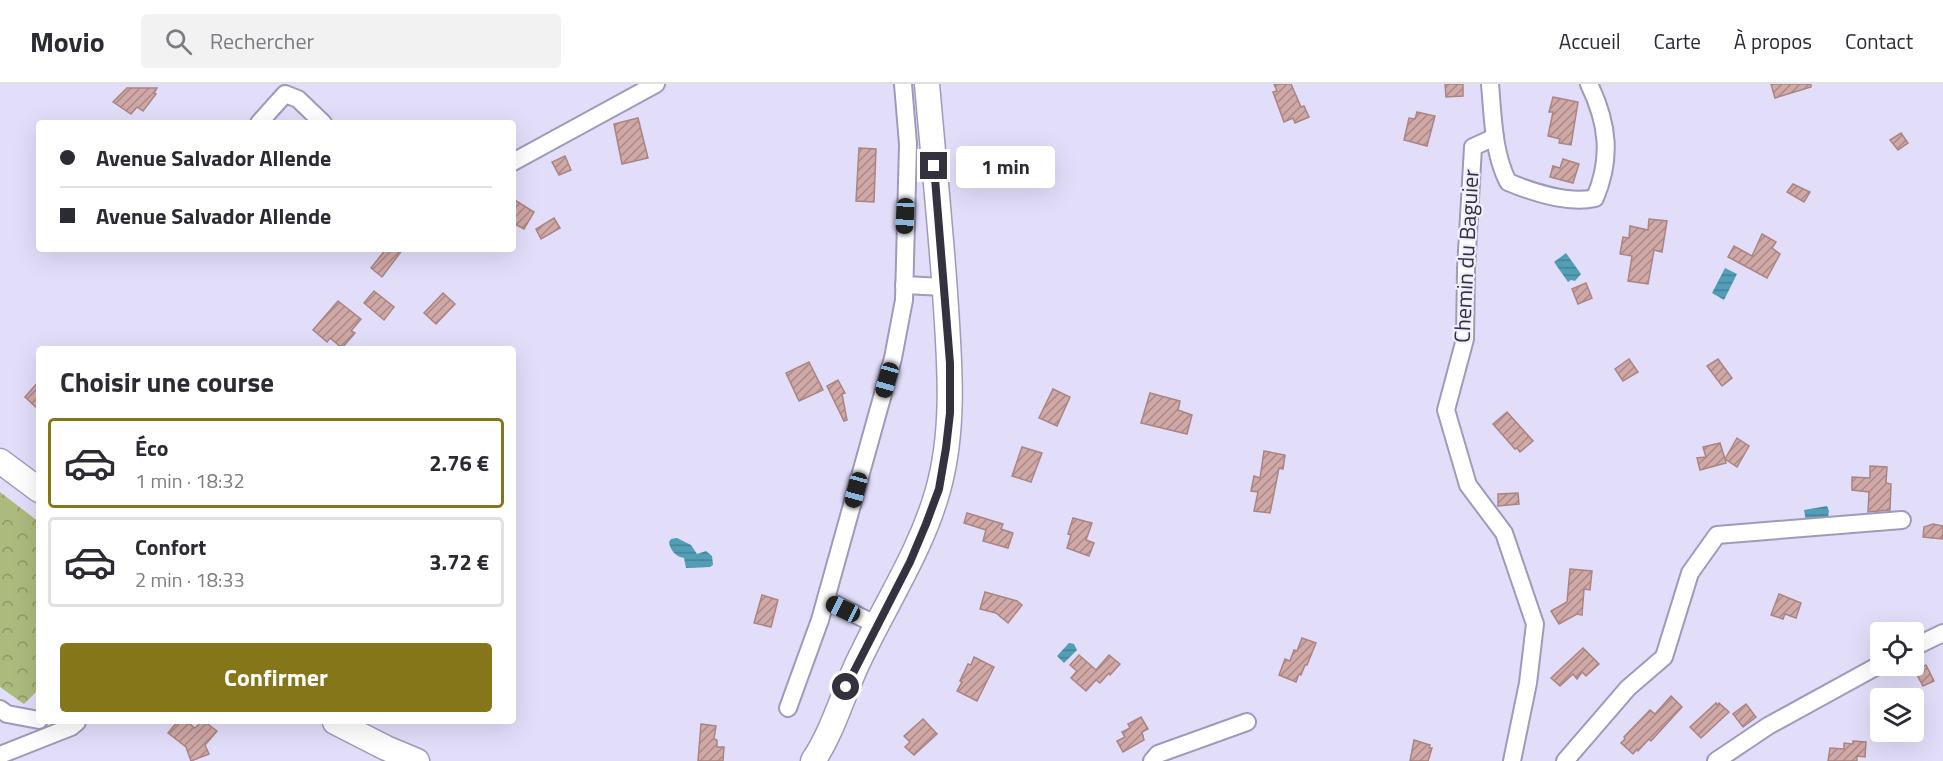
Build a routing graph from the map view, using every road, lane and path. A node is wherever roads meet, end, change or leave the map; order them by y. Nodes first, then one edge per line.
1 (656, 84) edge
2 (903, 84) edge
3 (927, 84) edge
4 (1490, 84) edge
5 (1589, 84) edge
6 (262, 120) edge
7 (320, 120) edge
8 (1495, 137) junction
9 (516, 160) edge
10 (904, 285) junction
11 (944, 287) junction
12 (0, 461) edge
13 (36, 488) edge
14 (1902, 520) dead end
15 (826, 600) junction
16 (877, 625) junction
17 (1943, 633) edge
18 (1924, 642) edge
19 (1870, 670) edge
20 (788, 708) dead end
21 (0, 709) edge
22 (36, 719) edge
23 (1247, 722) dead end
24 (74, 724) edge
25 (339, 724) edge
26 (833, 727) junction
27 (0, 755) edge
28 (417, 761) edge
29 (813, 761) edge
30 (836, 761) edge
31 (1152, 761) edge
32 (1512, 761) edge
33 (1565, 761) edge
34 (1716, 761) edge

1 - 9 street
2 - 10 street
3 - 11 main road
4 - 8 street, Chemin du Baguier
5 - 8 street, Chemin du Baguier
6 - 7 street
8 - 32 street, Chemin du Baguier
10 - 11 street
10 - 15 street
11 - 16 main road
12 - 13 main road
14 - 33 street
15 - 16 street
15 - 20 street
16 - 26 main road
17 - 18 street
19 - 34 street
21 - 22 street
23 - 31 street
24 - 27 street
25 - 28 main road
26 - 29 main road
26 - 30 main road

